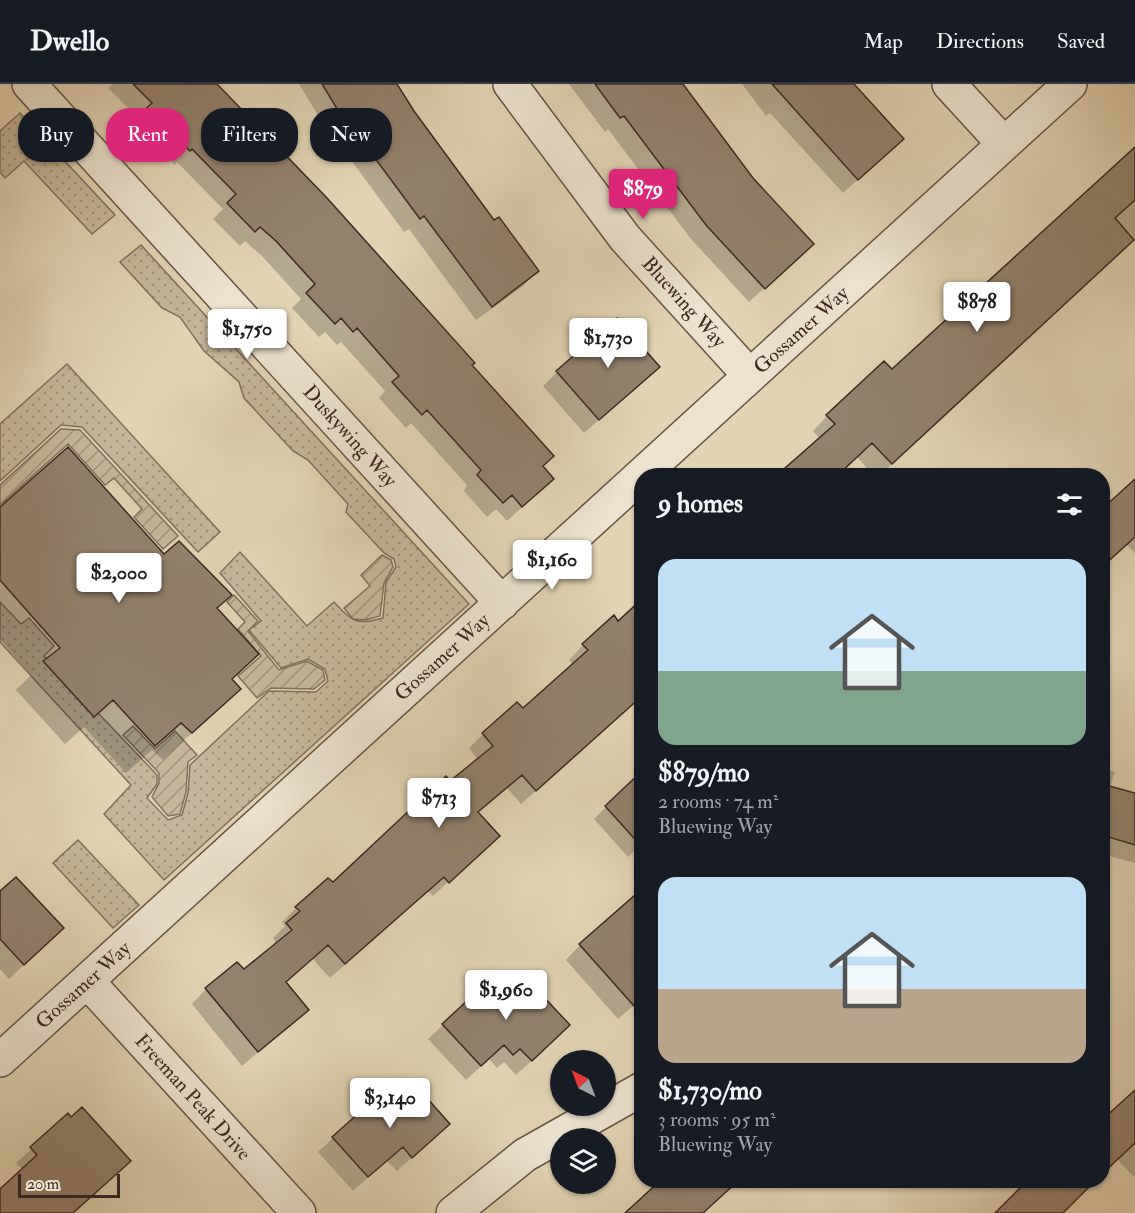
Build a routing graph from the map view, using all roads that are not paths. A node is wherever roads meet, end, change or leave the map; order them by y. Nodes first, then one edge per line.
1 (29, 84) edge
2 (510, 84) edge
3 (950, 84) edge
4 (1070, 84) edge
5 (1004, 144) junction
6 (750, 376) junction
7 (649, 468) edge
8 (634, 482) edge
9 (502, 603) junction
10 (87, 981) junction
11 (0, 1060) edge
12 (634, 1094) edge
13 (299, 1213) edge
14 (453, 1213) edge

1 - 9 street, Duskywing Way
2 - 6 street, Bluewing Way
3 - 5 street
4 - 5 street, Gossamer Way
5 - 6 street, Gossamer Way
6 - 7 street, Gossamer Way
8 - 9 street, Gossamer Way
9 - 10 street, Gossamer Way
10 - 11 street, Gossamer Way
10 - 13 street, Freeman Peak Drive
12 - 14 street

